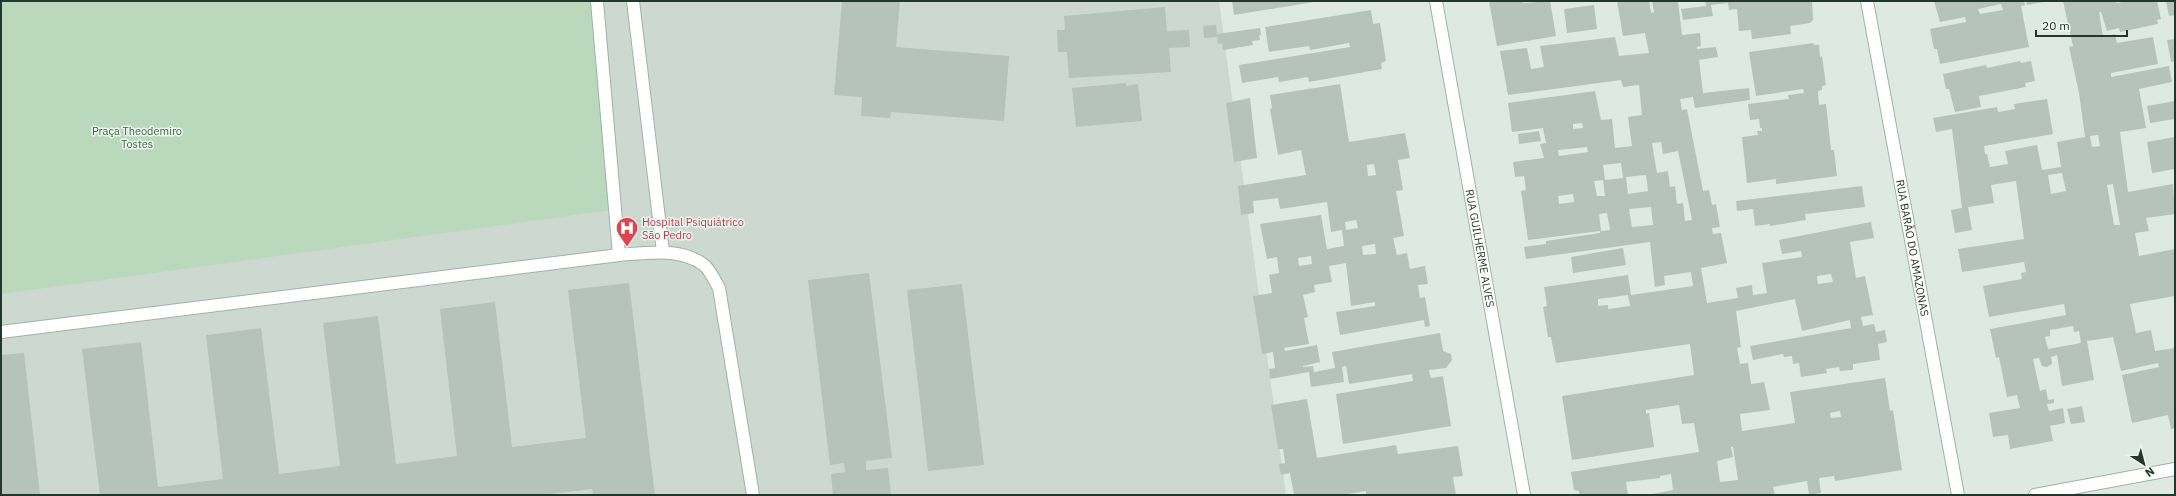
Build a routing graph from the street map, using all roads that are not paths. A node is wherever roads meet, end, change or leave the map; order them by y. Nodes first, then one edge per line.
1 (597, 1) edge
2 (633, 1) edge
3 (1436, 1) edge
4 (1868, 1) edge
5 (663, 252) junction
6 (619, 255) junction
7 (1, 332) edge
8 (2175, 469) edge
9 (753, 495) edge
10 (1524, 495) edge
11 (1958, 495) edge
12 (2035, 495) edge

1 - 6 main road
2 - 5 main road
3 - 10 main road, RUA GUILHERME ALVES
4 - 11 main road, RUA BARÃO DO AMAZONAS
5 - 6 main road
5 - 9 main road
6 - 7 main road
8 - 12 main road

